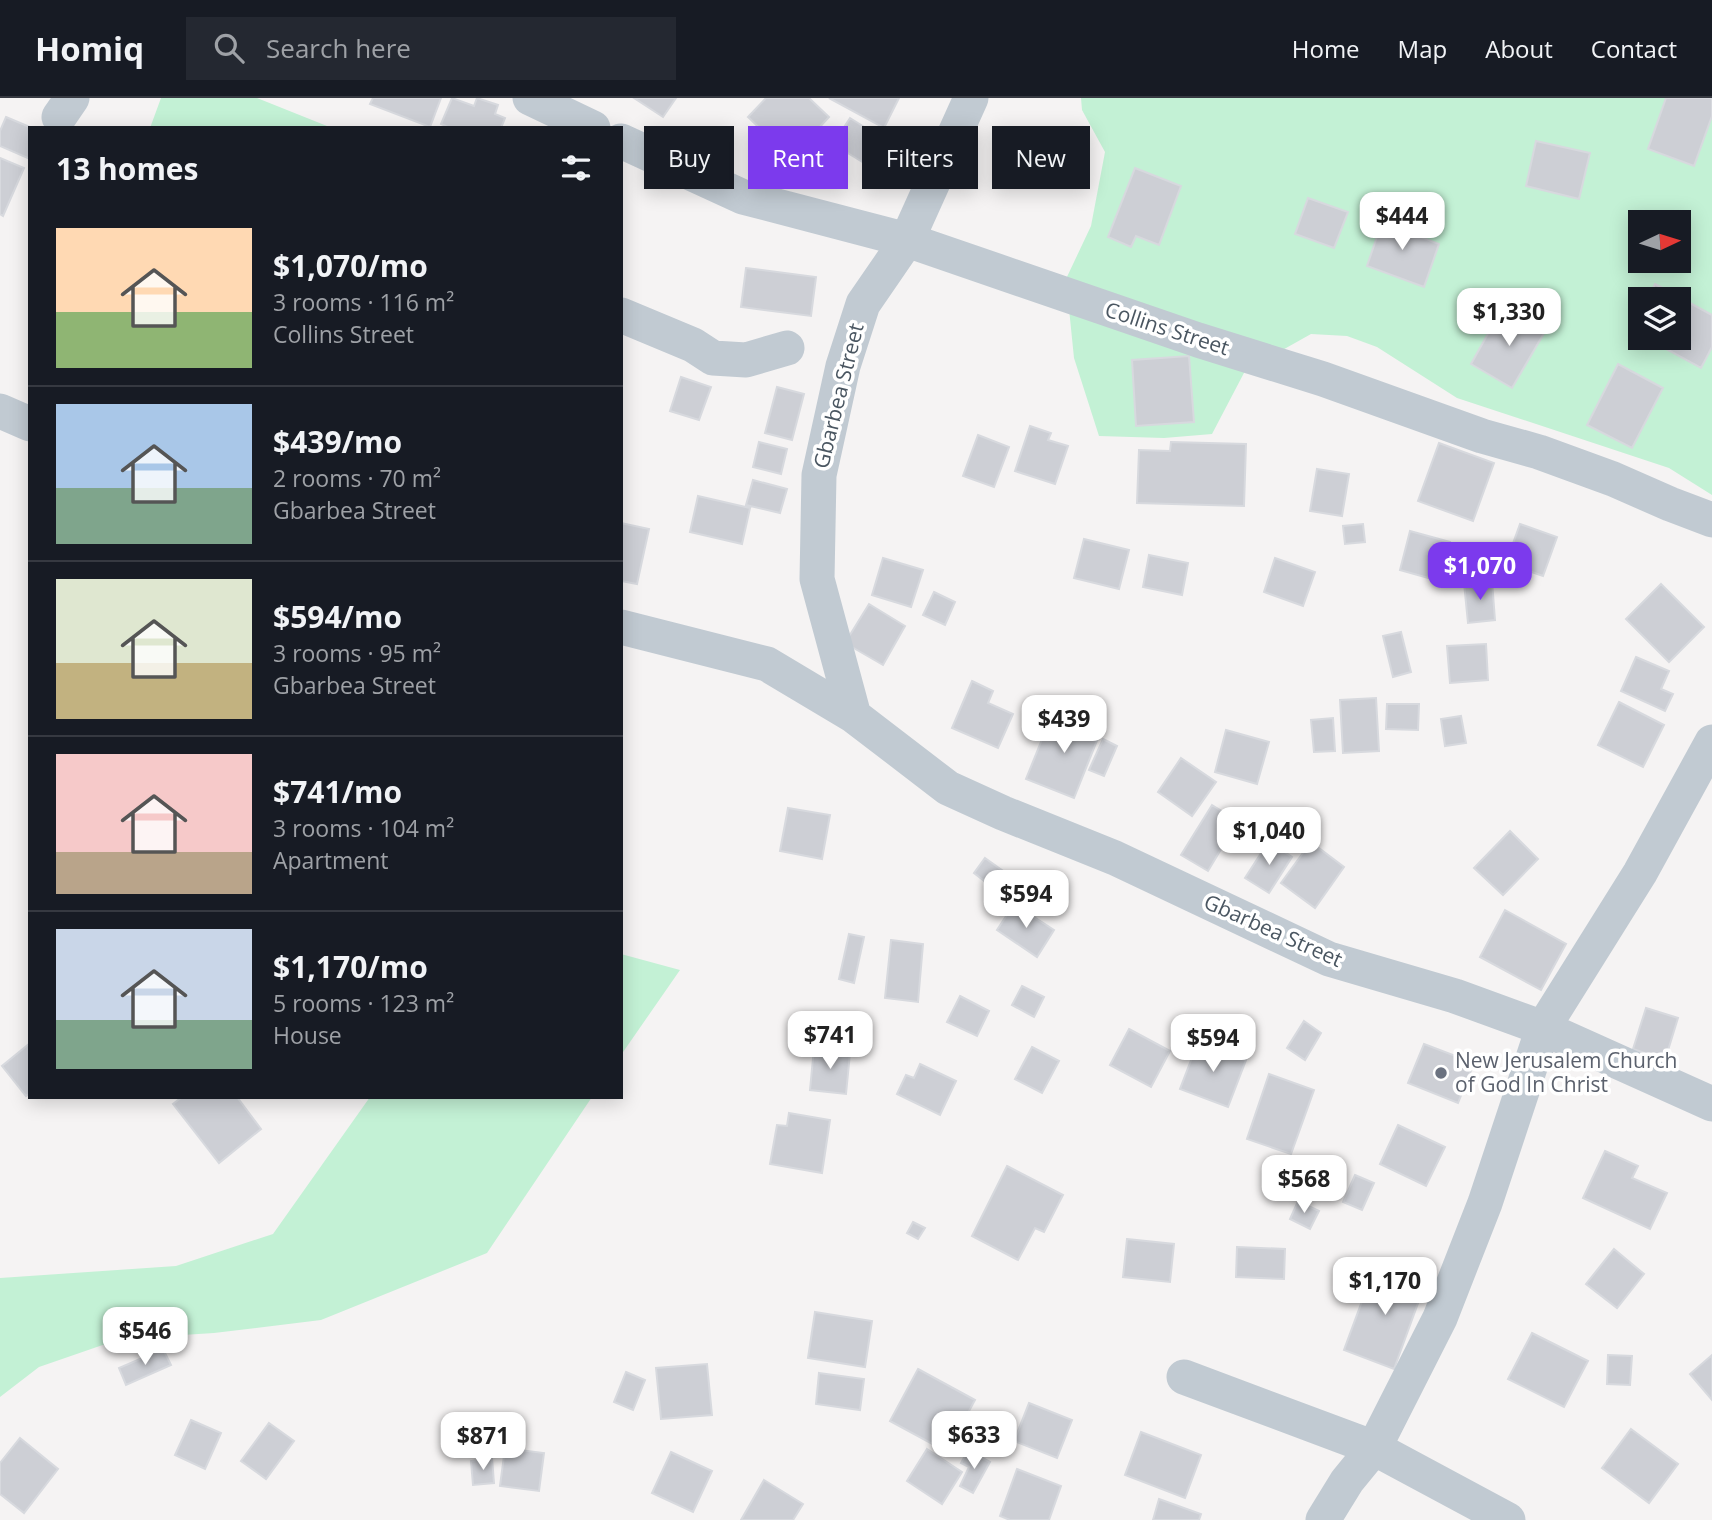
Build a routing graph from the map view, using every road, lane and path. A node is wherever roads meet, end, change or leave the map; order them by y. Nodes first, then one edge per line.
1 (530, 98) edge
2 (971, 98) edge
3 (578, 125) edge
4 (623, 142) edge
5 (908, 240) junction
6 (623, 316) edge
7 (787, 348) dead end
8 (0, 411) edge
9 (28, 423) edge
10 (1712, 520) edge
11 (623, 628) edge
12 (854, 716) junction
13 (1712, 742) edge
14 (1542, 1028) junction
15 (1712, 1104) edge
16 (1184, 1377) dead end
17 (1374, 1448) junction
18 (1323, 1520) edge
19 (1508, 1520) edge

1 - 3 street
2 - 5 street, Gbarbea Street
4 - 5 street, Collins Street
5 - 10 street, Collins Street
5 - 12 street, Gbarbea Street
6 - 7 street
8 - 9 street
11 - 12 street, Gbarbea Street
12 - 14 street, Gbarbea Street
13 - 14 street
14 - 15 street, Gbarbea Street
14 - 17 street
16 - 17 street
17 - 18 street
17 - 19 street

